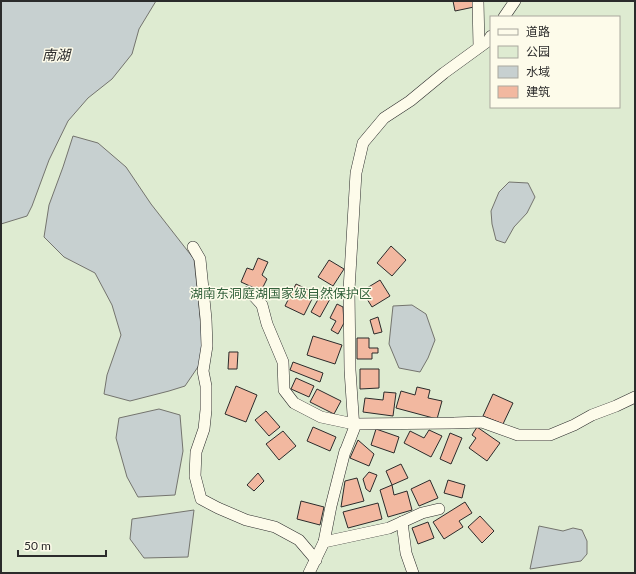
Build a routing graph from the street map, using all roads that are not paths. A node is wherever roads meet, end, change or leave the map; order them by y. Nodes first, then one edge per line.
1 (478, 1) edge
2 (515, 1) edge
3 (505, 16) edge
4 (490, 38) edge
5 (479, 47) junction
6 (193, 247) dead end
7 (248, 292) dead end
8 (635, 397) edge
9 (354, 424) junction
10 (439, 509) dead end
11 (402, 522) junction
12 (324, 542) junction
13 (316, 560) junction
14 (309, 573) edge
15 (413, 573) edge

1 - 5 street
2 - 3 street
4 - 5 street
5 - 9 street
6 - 13 street
7 - 9 street
8 - 9 street
9 - 12 street
10 - 11 street
11 - 12 street
11 - 15 street
12 - 13 street
13 - 14 street

